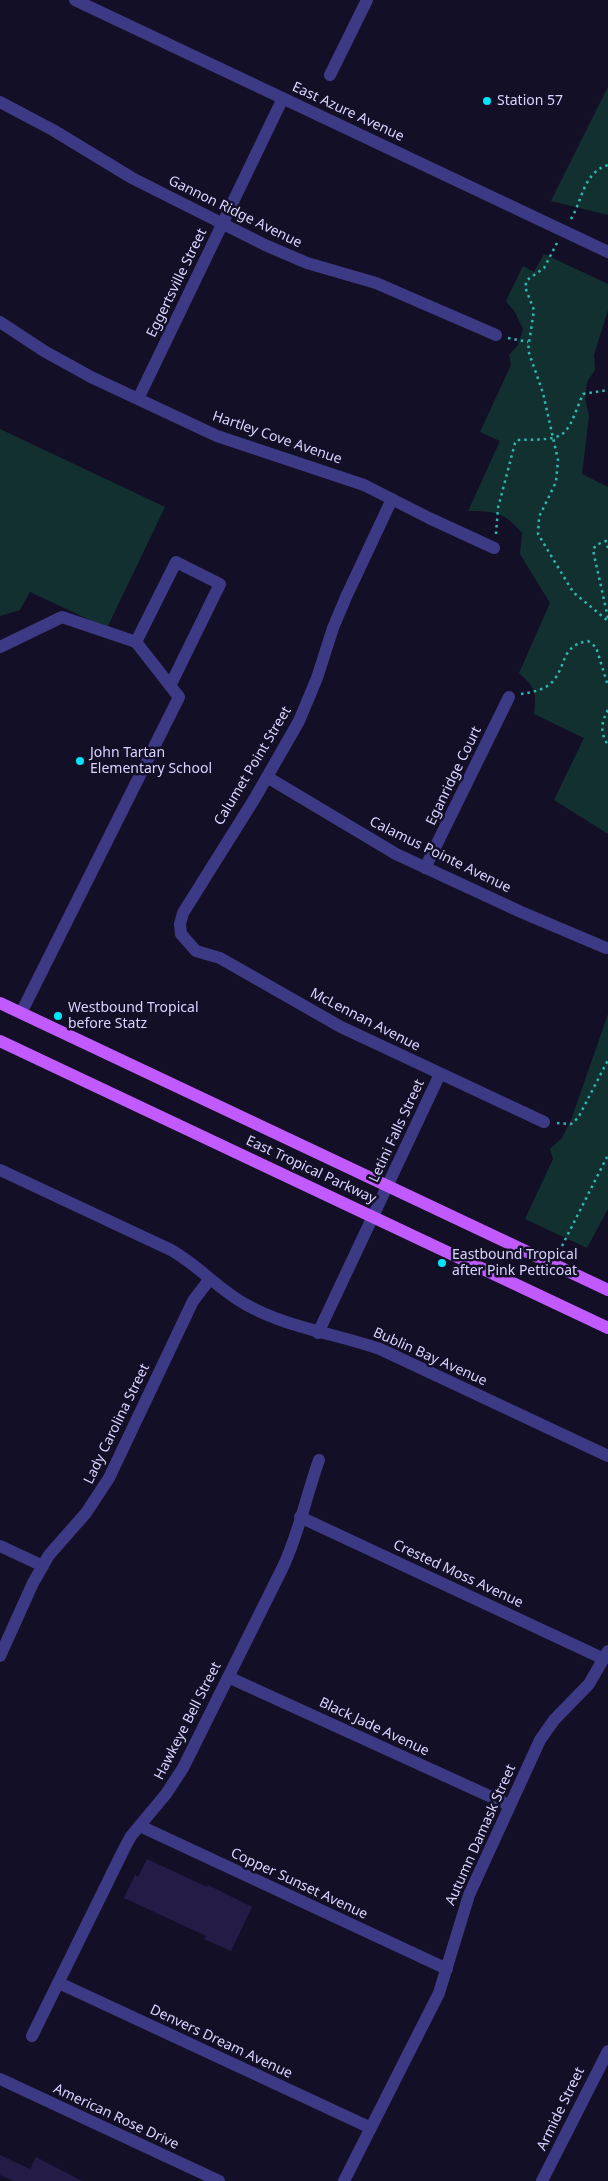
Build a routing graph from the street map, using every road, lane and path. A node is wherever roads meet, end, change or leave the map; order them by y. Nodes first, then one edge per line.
1 (75, 0) edge
2 (365, 1) edge
3 (330, 75) dead end
4 (283, 98) junction
5 (0, 102) edge
6 (608, 165) edge
7 (223, 224) junction
8 (563, 231) junction
9 (608, 252) edge
10 (0, 322) edge
11 (496, 335) joint
12 (528, 342) junction
13 (608, 390) edge
14 (138, 399) junction
15 (555, 439) junction
16 (392, 499) junction
17 (494, 548) joint
18 (608, 548) edge
19 (608, 619) edge
20 (136, 642) junction
21 (0, 647) edge
22 (170, 686) junction
23 (608, 686) edge
24 (509, 697) joint
25 (608, 710) edge
26 (608, 745) edge
27 (267, 777) junction
28 (425, 868) junction
29 (181, 934) joint
30 (606, 948) dead end
31 (0, 1003) edge
32 (21, 1012) junction
33 (0, 1041) edge
34 (608, 1060) edge
35 (440, 1074) junction
36 (544, 1122) joint
37 (608, 1155) edge
38 (0, 1170) edge
39 (388, 1186) junction
40 (373, 1216) junction
41 (562, 1246) dead end
42 (209, 1280) junction
43 (608, 1290) edge
44 (608, 1328) edge
45 (318, 1332) junction
46 (608, 1456) edge
47 (319, 1460) dead end
48 (300, 1517) junction
49 (0, 1546) edge
50 (43, 1566) junction
51 (606, 1655) edge
52 (0, 1656) edge
53 (228, 1677) junction
54 (509, 1805) junction
55 (140, 1826) junction
56 (446, 1969) junction
57 (59, 1983) junction
58 (32, 2036) dead end
59 (608, 2050) edge
60 (0, 2079) edge
61 (371, 2128) junction
62 (219, 2181) edge
63 (344, 2181) edge
64 (542, 2181) edge

1 - 4 street, East Azure Avenue
2 - 3 street
4 - 7 street, Eggertsville Street
4 - 8 street, East Azure Avenue
5 - 7 street, Gannon Ridge Avenue
6 - 8 path
7 - 11 street, Gannon Ridge Avenue
7 - 14 street, Eggertsville Street
8 - 9 street, East Azure Avenue
8 - 12 path
10 - 14 street, Hartley Cove Avenue
11 - 12 path
12 - 15 path
13 - 15 path
14 - 16 street, Hartley Cove Avenue
15 - 17 path
15 - 19 path
16 - 17 street, Hartley Cove Avenue
16 - 27 street, Calumet Point Street
18 - 19 path
20 - 21 street
20 - 22 street
20 - 22 street
22 - 32 street
23 - 24 path
24 - 28 street, Eganridge Court
25 - 26 path
27 - 28 street, Calamus Pointe Avenue
27 - 29 street, Calumet Point Street
28 - 30 street, Calamus Pointe Avenue
29 - 35 street, McLennan Avenue
31 - 32 main road, East Tropical Parkway
32 - 39 main road, East Tropical Parkway
33 - 40 main road, East Tropical Parkway
34 - 36 path
35 - 36 street, McLennan Avenue
35 - 39 street, Letini Falls Street
37 - 41 path
38 - 42 street, Bublin Bay Avenue
39 - 40 street, Letini Falls Street
39 - 43 main road, East Tropical Parkway
40 - 44 main road, East Tropical Parkway
40 - 45 street, Letini Falls Street
42 - 45 street, Bublin Bay Avenue
42 - 50 street, Lady Carolina Street
45 - 46 street, Bublin Bay Avenue
47 - 48 street, Hawkeye Bell Street
48 - 51 street, Crested Moss Avenue
48 - 53 street, Hawkeye Bell Street
49 - 50 street
50 - 52 street, Lady Carolina Street
51 - 54 street, Autumn Damask Street
53 - 54 street, Black Jade Avenue
53 - 55 street, Hawkeye Bell Street
54 - 56 street, Autumn Damask Street
55 - 56 street, Copper Sunset Avenue
55 - 57 street, Hawkeye Bell Street
56 - 61 street, Autumn Damask Street
57 - 58 street, Hawkeye Bell Street
57 - 61 street, Denvers Dream Avenue
59 - 64 street, Armide Street
60 - 62 street, American Rose Drive
61 - 63 street, Autumn Damask Street

